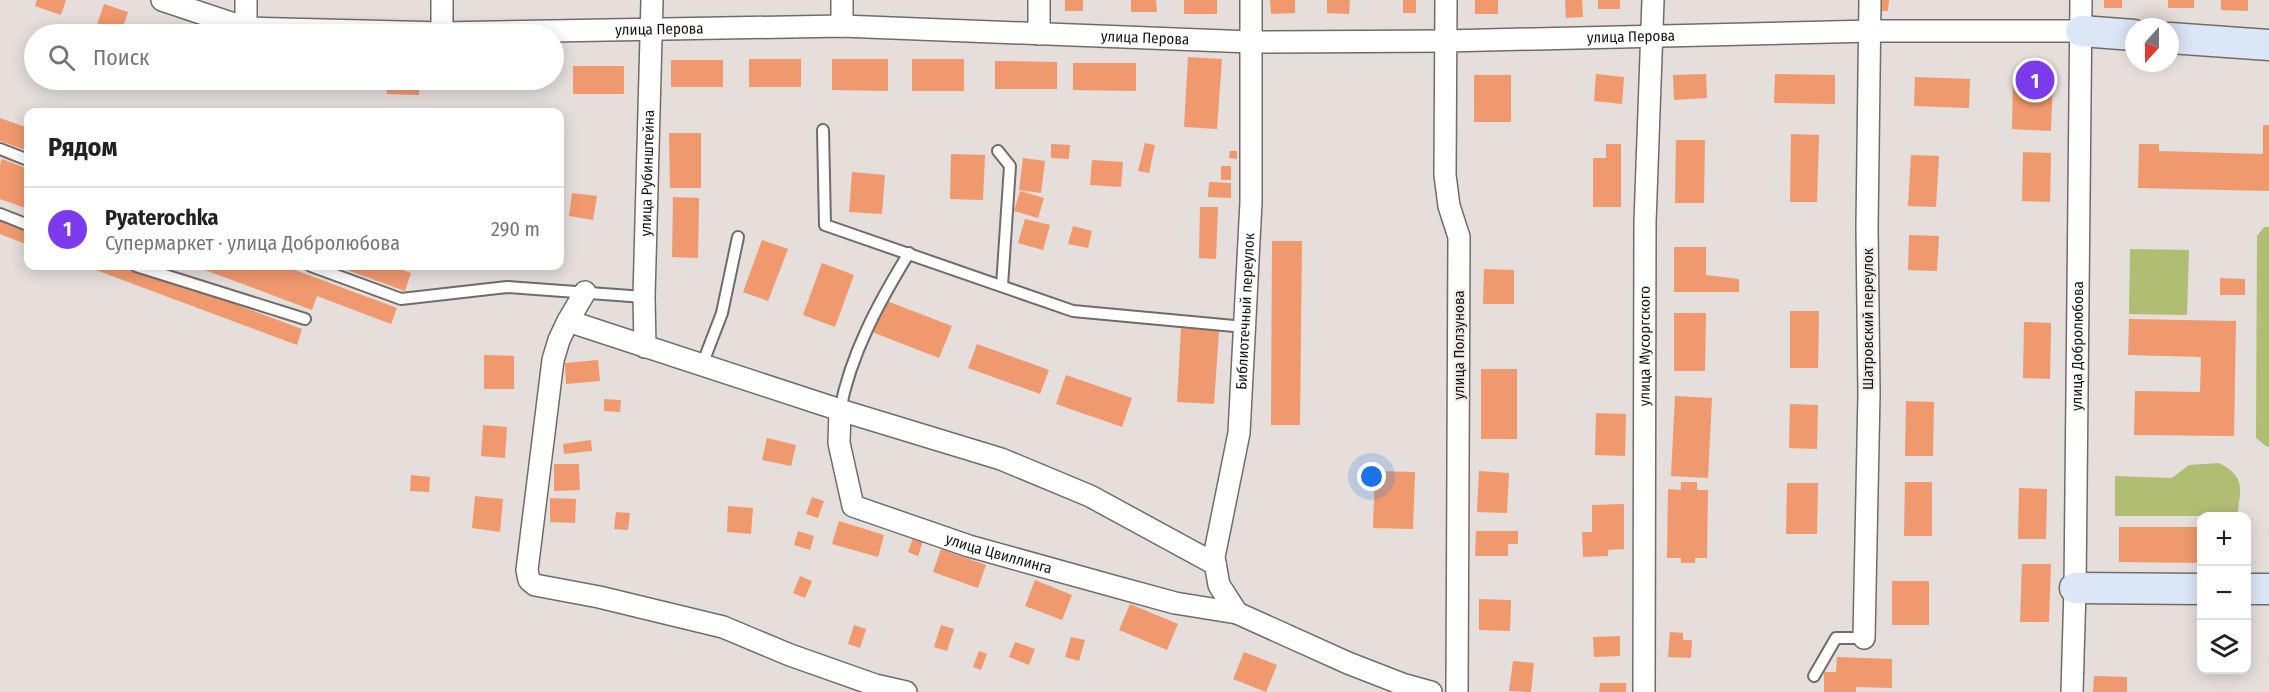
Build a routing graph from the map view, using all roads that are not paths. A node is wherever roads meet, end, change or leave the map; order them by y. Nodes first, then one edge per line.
1 (162, 0) edge
2 (246, 0) edge
3 (442, 0) edge
4 (652, 0) edge
5 (842, 0) edge
6 (1039, 0) edge
7 (1251, 0) edge
8 (1446, 0) edge
9 (1653, 0) edge
10 (1870, 0) edge
11 (2081, 0) edge
12 (234, 24) edge
13 (246, 24) edge
14 (442, 24) edge
15 (842, 26) junction
16 (652, 28) junction
17 (564, 30) edge
18 (1872, 31) junction
19 (2081, 31) junction
20 (1039, 34) junction
21 (1653, 34) junction
22 (2125, 34) edge
23 (2179, 39) edge
24 (1446, 40) junction
25 (1251, 42) junction
26 (2269, 45) edge
27 (823, 130) dead end
28 (0, 149) edge
29 (998, 151) dead end
30 (24, 158) edge
31 (0, 214) edge
32 (24, 223) edge
33 (738, 237) dead end
34 (909, 253) junction
35 (153, 270) edge
36 (322, 270) edge
37 (1002, 286) junction
38 (585, 292) junction
39 (644, 297) junction
40 (305, 319) dead end
41 (568, 321) junction
42 (1245, 327) junction
43 (645, 347) junction
44 (702, 365) junction
45 (840, 410) junction
46 (1215, 564) junction
47 (2075, 588) junction
48 (2197, 589) edge
49 (2251, 589) edge
50 (2269, 590) edge
51 (1237, 613) junction
52 (1864, 638) joint
53 (1814, 676) dead end
54 (906, 692) edge
55 (1431, 692) edge
56 (1456, 692) edge
57 (1644, 692) edge
58 (2072, 692) edge

1 - 12 street, улица Перова
2 - 13 street
3 - 14 street
4 - 16 street, улица Рубинштейна
5 - 15 street
6 - 20 street
7 - 25 street, Библиотечный переулок
8 - 24 street, улица Ползунова
9 - 21 street, улица Мусоргского
10 - 18 street, Шатровский переулок
11 - 19 street, улица Добролюбова
15 - 16 street, улица Перова
15 - 20 street, улица Перова
16 - 17 street, улица Перова
16 - 39 street, улица Рубинштейна
18 - 19 street, улица Перова
18 - 21 street, улица Перова
18 - 52 street, Шатровский переулок
19 - 22 street, улица Перова
19 - 47 street, улица Добролюбова
20 - 25 street, улица Перова
21 - 24 street, улица Перова
21 - 57 street, улица Мусоргского
23 - 26 street
24 - 25 street, улица Перова
24 - 56 street, улица Ползунова
25 - 42 street, Библиотечный переулок
27 - 34 lane
28 - 30 lane
29 - 37 lane
31 - 32 lane
33 - 44 lane
34 - 37 lane
34 - 45 lane
35 - 40 lane
36 - 38 lane
37 - 42 lane
38 - 39 lane
38 - 41 street
39 - 43 street, улица Рубинштейна
41 - 43 street
41 - 54 street
42 - 46 street, Библиотечный переулок
43 - 44 street
44 - 45 street
45 - 46 street
45 - 51 street, улица Цвиллинга
46 - 51 street, Библиотечный переулок
47 - 48 street
47 - 58 street, улица Добролюбова
49 - 50 street
51 - 55 street, улица Цвиллинга
52 - 53 lane

